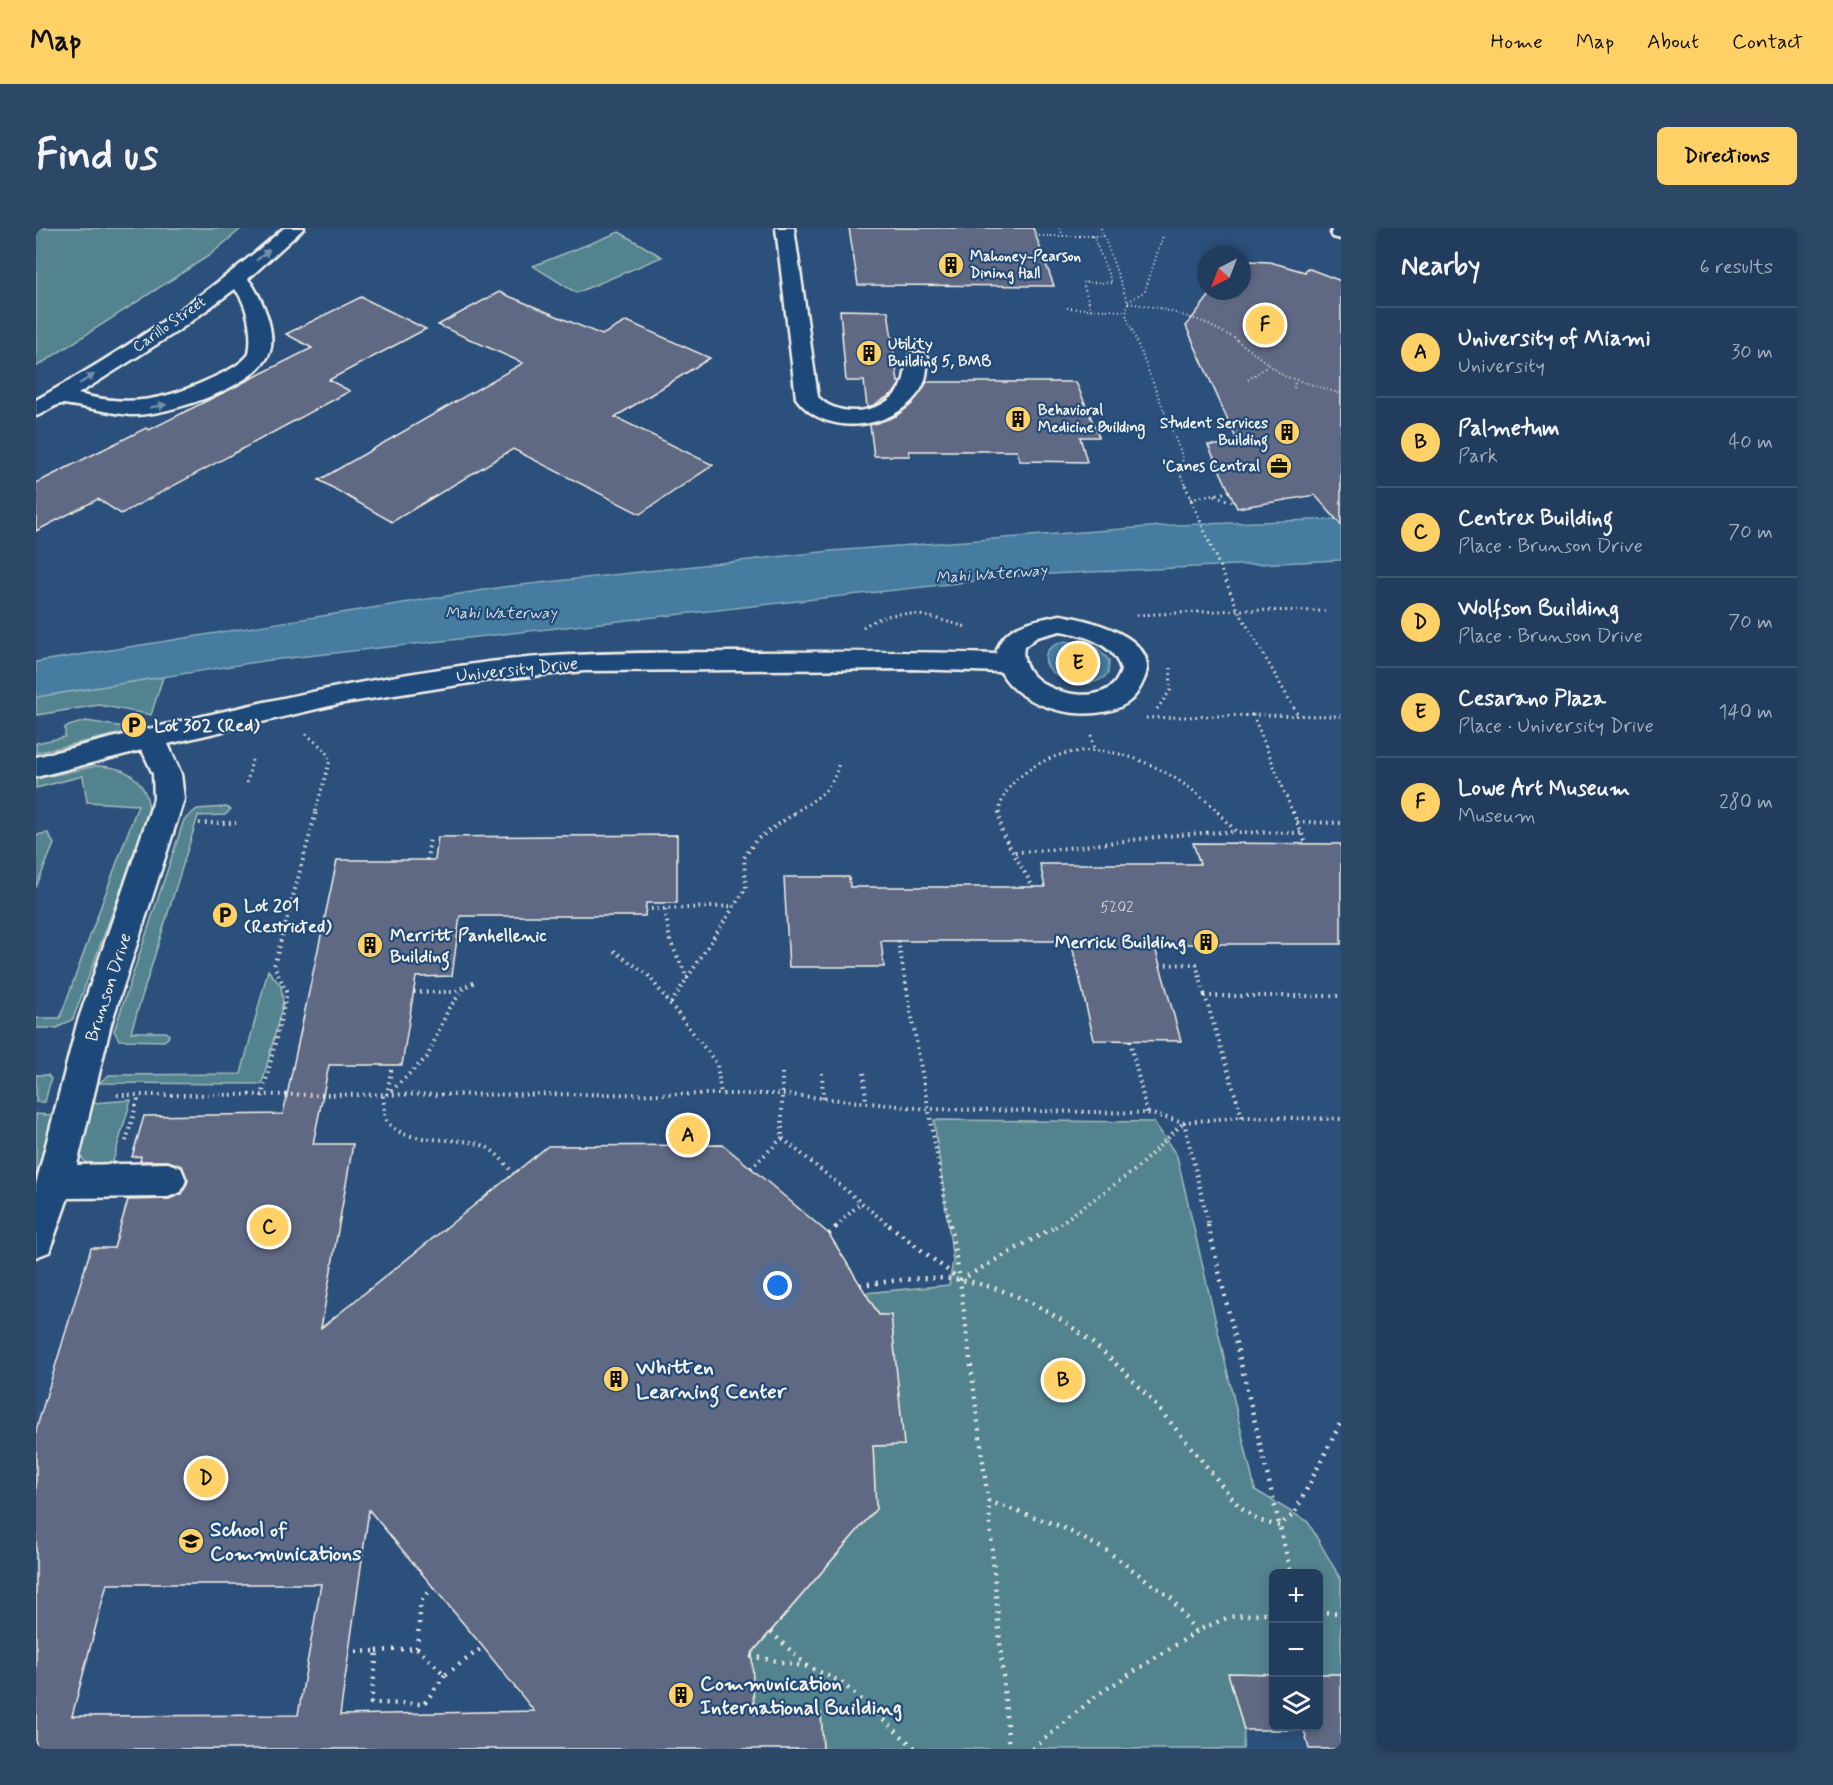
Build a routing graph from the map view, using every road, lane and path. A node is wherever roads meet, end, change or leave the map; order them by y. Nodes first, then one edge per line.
1 (295, 228) edge
2 (785, 228) edge
3 (1060, 228) edge
4 (1076, 228) edge
5 (1101, 228) edge
6 (1039, 236) dead end
7 (1063, 236) junction
8 (1079, 236) junction
9 (1093, 236) junction
10 (1104, 236) junction
11 (1163, 236) dead end
12 (236, 277) junction
13 (1128, 303) junction
14 (1067, 309) dead end
15 (1091, 309) junction
16 (1126, 311) junction
17 (918, 357) dead end
18 (1269, 365) junction
19 (1248, 380) dead end
20 (1295, 381) junction
21 (1294, 388) dead end
22 (1341, 394) edge
23 (60, 396) junction
24 (36, 409) edge
25 (1229, 492) dead end
26 (1214, 495) junction
27 (1190, 499) junction
28 (1234, 503) dead end
29 (1238, 610) junction
30 (1326, 610) dead end
31 (1133, 615) dead end
32 (1008, 663) dead end
33 (1253, 715) junction
34 (1298, 715) junction
35 (1341, 716) edge
36 (1146, 718) dead end
37 (301, 729) dead end
38 (151, 738) junction
39 (252, 760) dead end
40 (838, 762) dead end
41 (36, 767) edge
42 (248, 783) dead end
43 (1297, 822) junction
44 (196, 823) dead end
45 (236, 823) dead end
46 (1341, 823) edge
47 (1236, 832) junction
48 (1302, 833) junction
49 (430, 838) dead end
50 (1306, 844) dead end
51 (1015, 852) junction
52 (427, 860) dead end
53 (1033, 887) dead end
54 (736, 906) junction
55 (645, 909) dead end
56 (665, 909) junction
57 (898, 940) dead end
58 (614, 951) dead end
59 (1160, 965) dead end
60 (688, 980) junction
61 (475, 982) dead end
62 (464, 989) junction
63 (414, 992) dead end
64 (1205, 996) junction
65 (1341, 996) edge
66 (671, 1003) junction
67 (1130, 1041) dead end
68 (392, 1065) dead end
69 (782, 1073) dead end
70 (822, 1073) dead end
71 (864, 1073) dead end
72 (721, 1094) junction
73 (782, 1094) junction
74 (116, 1095) dead end
75 (139, 1095) junction
76 (262, 1096) junction
77 (385, 1096) junction
78 (823, 1099) junction
79 (866, 1103) junction
80 (927, 1109) junction
81 (1148, 1113) junction
82 (1242, 1117) junction
83 (1341, 1119) edge
84 (1184, 1122) junction
85 (782, 1138) junction
86 (125, 1146) dead end
87 (751, 1168) dead end
88 (513, 1173) dead end
89 (168, 1180) dead end
90 (55, 1182) junction
91 (860, 1203) junction
92 (829, 1234) dead end
93 (36, 1239) edge
94 (960, 1280) junction
95 (860, 1285) dead end
96 (1341, 1422) edge
97 (988, 1501) junction
98 (1279, 1526) junction
99 (1291, 1569) edge
100 (433, 1588) dead end
101 (1269, 1612) edge
102 (1323, 1612) edge
103 (1341, 1613) edge
104 (771, 1632) dead end
105 (1196, 1632) junction
106 (483, 1647) dead end
107 (417, 1648) junction
108 (377, 1651) junction
109 (348, 1652) dead end
110 (750, 1656) dead end
111 (809, 1667) junction
112 (445, 1675) junction
113 (916, 1749) edge
114 (1009, 1749) edge
115 (1033, 1749) edge

12 -> 1 street, Carillo Street
2 - 17 street
3 - 7 path
4 - 8 path
5 - 10 path
6 - 7 path
7 - 8 path
8 - 9 path
9 - 10 path
9 - 15 path
10 - 13 path
11 - 13 path
23 -> 12 street, Carillo Street
23 -> 12 street
13 - 16 path
13 - 18 path
14 - 15 path
15 - 16 path
16 - 27 path
18 - 19 path
18 - 20 path
20 - 21 path
20 - 22 path
23 - 24 street, Carillo Street
25 - 26 path
26 - 27 path
26 - 28 path
27 - 29 path
29 - 30 path
29 - 31 path
29 - 34 path
32 - 38 street, University Drive
33 - 34 path
33 - 36 path
33 - 43 path
34 - 35 path
37 - 76 path
38 - 41 street, University Drive
38 - 90 street, Brunson Drive
39 - 42 path
40 - 54 path
43 - 46 path
43 - 48 path
44 - 45 path
47 - 48 path
47 - 51 path
47 - 51 path
48 - 50 path
49 - 52 path
51 - 53 path
54 - 56 path
54 - 60 path
55 - 56 path
56 - 60 path
57 - 80 path
58 - 66 path
59 - 64 path
60 - 66 path
61 - 62 path
62 - 63 path
62 - 77 path
64 - 65 path
64 - 82 path
66 - 72 path
67 - 81 path
68 - 77 path
69 - 73 path
70 - 78 path
71 - 79 path
72 - 73 path
72 - 77 path
73 - 78 path
73 - 85 path
74 - 75 path
75 - 76 path
75 - 86 path
76 - 77 path
77 - 88 path
78 - 79 path
79 - 80 path
80 - 81 path
80 - 94 path
81 - 84 path
82 - 83 path
82 - 84 path
84 - 94 path
84 - 98 path
85 - 87 path
85 - 91 path
89 - 90 street
90 - 93 street, Brunson Drive
91 - 92 path
91 - 94 path
94 - 95 path
94 - 97 path
94 - 98 path
96 - 98 path
97 - 105 path
97 - 114 path
98 - 99 path
100 - 107 path
101 - 105 path
102 - 103 path
104 - 111 path
105 - 115 path
106 - 112 path
107 - 108 path
107 - 112 path
108 - 109 path
108 - 112 path
110 - 111 path
111 - 113 path

